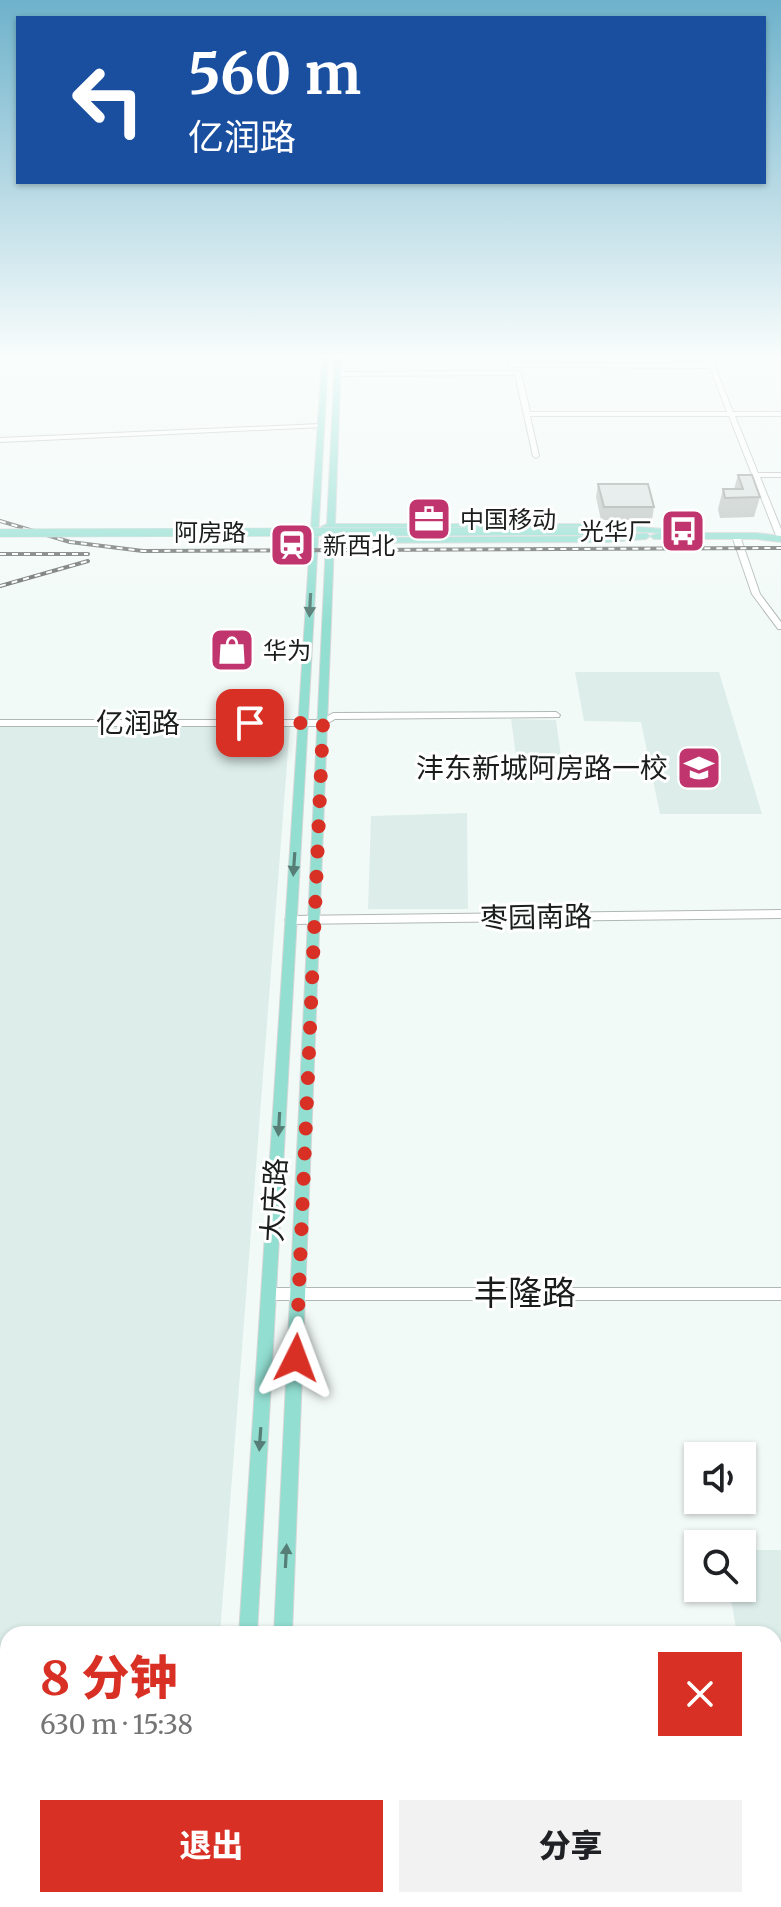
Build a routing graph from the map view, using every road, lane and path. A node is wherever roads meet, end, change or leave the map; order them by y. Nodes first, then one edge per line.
1 (320, 448) edge
2 (334, 448) edge
3 (534, 448) edge
4 (745, 448) edge
5 (536, 456) dead end
6 (756, 475) junction
7 (781, 475) edge
8 (660, 531) junction
9 (623, 533) junction
10 (314, 534) junction
11 (330, 534) junction
12 (0, 535) edge
13 (646, 536) junction
14 (736, 536) junction
15 (781, 537) edge
16 (781, 627) edge
17 (556, 715) dead end
18 (0, 723) edge
19 (304, 723) junction
20 (323, 723) junction
21 (781, 914) edge
22 (314, 919) junction
23 (290, 920) junction
24 (299, 1292) junction
25 (269, 1294) junction
26 (781, 1294) edge
27 (248, 1626) edge
28 (283, 1626) edge

1 - 10 main road, 大庆路
2 - 11 main road, 大庆路
3 - 5 street
4 - 6 street
6 - 7 street
6 - 15 street
8 - 9 main road, 阿房路
8 - 11 main road, 阿房路
8 - 15 main road, 阿房路
9 - 12 main road, 阿房路, bridge
9 - 13 main road, 阿房路
10 - 11 main road, 阿房路
10 -> 19 main road, 大庆路
11 - 13 main road, 阿房路
11 - 20 main road, 大庆路
13 - 14 main road, 阿房路
14 - 15 main road, 阿房路
14 - 16 street
17 - 20 street, 亿润路
18 - 19 street, 亿润路
19 - 20 street, 亿润路
19 -> 23 main road, 大庆路
20 - 22 main road, 大庆路
21 - 22 street, 枣园南路
22 - 23 street, 枣园南路
22 - 24 main road, 大庆路
23 -> 25 main road, 大庆路
24 - 25 street, 丰隆路
24 - 26 street, 丰隆路
28 -> 24 main road, 大庆路
25 -> 27 main road, 大庆路

